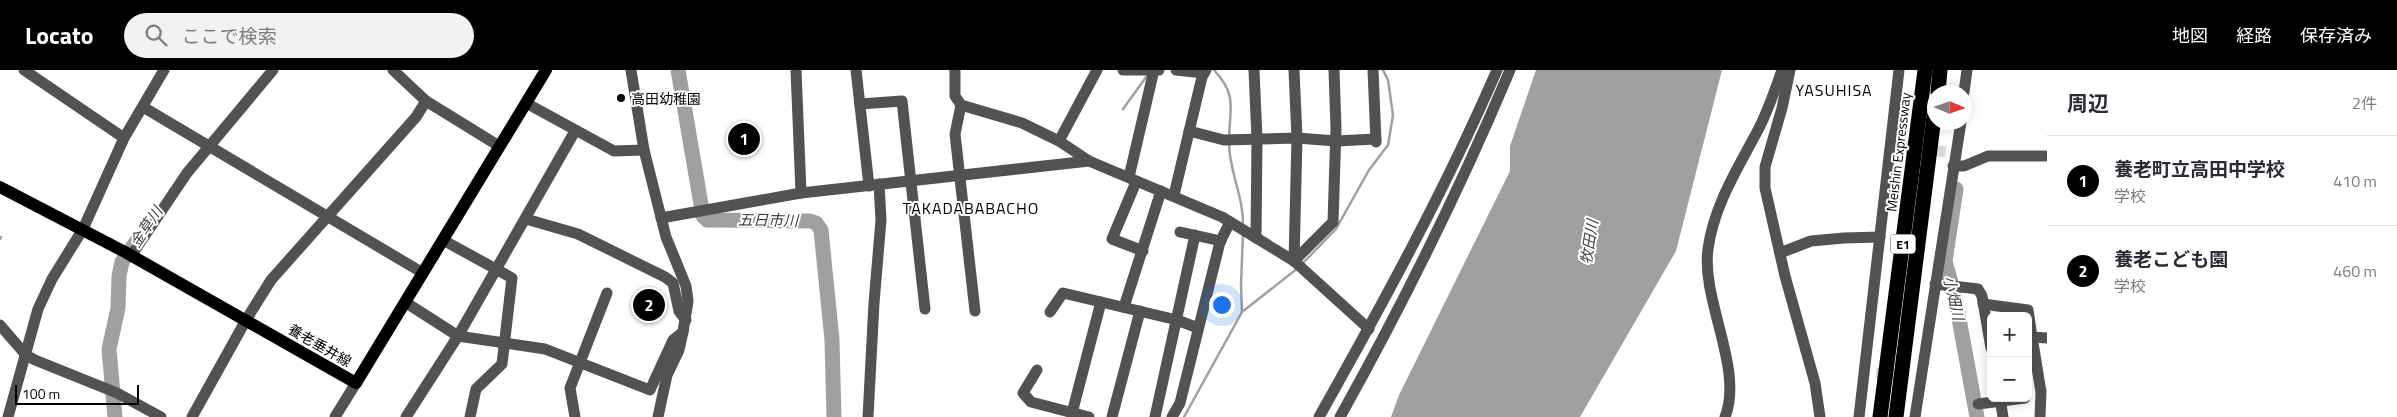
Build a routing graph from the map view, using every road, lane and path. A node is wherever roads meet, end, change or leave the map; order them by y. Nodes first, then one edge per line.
1 (26, 70) edge
2 (164, 70) edge
3 (273, 70) edge
4 (394, 70) edge
5 (546, 70) edge
6 (631, 70) edge
7 (796, 70) edge
8 (856, 70) edge
9 (955, 70) edge
10 (1097, 70) edge
11 (1123, 70) edge
12 (1154, 70) edge
13 (1159, 70) edge
14 (1176, 70) edge
15 (1254, 70) edge
16 (1294, 70) edge
17 (1334, 70) edge
18 (1373, 70) edge
19 (1497, 70) edge
20 (1510, 70) edge
21 (1782, 70) edge
22 (1790, 70) edge
23 (1899, 70) edge
24 (1925, 70) edge
25 (1940, 70) edge
26 (1967, 70) edge
27 (1205, 71) edge
28 (1939, 85) edge
29 (1965, 85) edge
30 (426, 101) junction
31 (526, 103) junction
32 (860, 104) junction
33 (962, 105) junction
34 (143, 107) junction
35 (1932, 130) edge
36 (1958, 130) edge
37 (575, 131) junction
38 (1189, 132) junction
39 (124, 138) junction
40 (1298, 138) junction
41 (1257, 139) junction
42 (1336, 141) junction
43 (1059, 142) junction
44 (209, 146) junction
45 (500, 146) junction
46 (644, 150) junction
47 (2047, 156) edge
48 (1089, 161) junction
49 (1953, 166) junction
50 (961, 175) junction
51 (1132, 179) junction
52 (912, 180) junction
53 (874, 185) junction
54 (0, 187) edge
55 (1162, 191) junction
56 (800, 193) junction
57 (1174, 196) junction
58 (326, 216) junction
59 (661, 218) junction
60 (526, 219) junction
61 (1230, 222) junction
62 (83, 229) junction
63 (1180, 232) dead end
64 (1195, 236) junction
65 (1256, 238) junction
66 (1880, 238) junction
67 (443, 240) junction
68 (1221, 240) junction
69 (1143, 251) junction
70 (1780, 253) junction
71 (128, 255) junction
72 (1294, 261) junction
73 (496, 270) junction
74 (423, 273) junction
75 (1935, 284) junction
76 (607, 293) dead end
77 (405, 302) junction
78 (1101, 302) junction
79 (1983, 304) junction
80 (1124, 307) junction
81 (925, 309) dead end
82 (975, 311) dead end
83 (1140, 311) junction
84 (1050, 312) dead end
85 (2028, 312) edge
86 (246, 320) junction
87 (686, 320) junction
88 (1177, 320) junction
89 (0, 325) edge
90 (1987, 326) edge
91 (1198, 328) junction
92 (1368, 329) junction
93 (684, 332) junction
94 (458, 336) junction
95 (2032, 336) joint
96 (2047, 338) edge
97 (504, 343) junction
98 (26, 355) junction
99 (580, 361) junction
100 (1037, 370) dead end
101 (356, 383) junction
102 (2044, 396) edge
103 (1989, 402) edge
104 (2000, 402) edge
105 (1978, 404) dead end
106 (1072, 413) junction
107 (8, 417) edge
108 (161, 417) edge
109 (192, 417) edge
110 (335, 417) edge
111 (406, 417) edge
112 (470, 417) edge
113 (575, 417) edge
114 (658, 417) edge
115 (868, 417) edge
116 (1089, 417) edge
117 (1112, 417) edge
118 (1154, 417) edge
119 (1172, 417) edge
120 (1319, 417) edge
121 (1340, 417) edge
122 (1725, 417) edge
123 (1820, 417) edge
124 (1859, 417) edge
125 (1880, 417) edge
126 (1896, 417) edge
127 (1915, 417) edge
128 (2003, 417) edge
129 (2040, 417) edge

1 - 39 street
2 - 34 street
3 - 44 street
4 - 30 street
5 - 31 main road, 養老垂井線
6 - 46 street
7 - 56 street
8 - 32 street
9 - 33 street
10 - 43 street
11 - 12 street
12 - 13 street
12 - 51 street
14 - 27 street
15 - 41 street
16 - 40 street
17 - 42 street
18 - 42 street
19 - 92 street
20 - 121 street
21 - 122 street
22 - 70 street
23 - 66 street
24 - 125 highway, Meishin Expressway / E1
25 - 28 highway
26 - 29 street
27 - 38 street
30 - 45 street
30 - 58 street
31 - 37 street
31 - 45 main road, 養老垂井線
32 - 52 street
32 - 53 street
33 - 43 street
33 - 50 street
34 - 39 street
34 - 44 street
35 - 126 highway, E1
36 - 49 street
37 - 46 street
37 - 60 street
38 - 41 street
38 - 57 street
39 - 62 street
40 - 41 street
40 - 42 street
40 - 72 street
41 - 65 street
42 - 72 street
43 - 48 street
44 - 58 street
44 - 71 street
45 - 67 main road, 養老垂井線
46 - 59 street
47 - 49 street
48 - 50 street
48 - 51 street
49 - 75 street
50 - 52 street
50 - 82 street
51 - 55 street
51 - 69 street
52 - 53 street
52 - 81 street
53 - 56 street
53 - 115 street
54 - 62 main road, 養老垂井線
55 - 57 street
55 - 69 street
56 - 59 street
57 - 61 street
58 - 74 street
58 - 86 street
59 - 87 street
60 - 73 street
60 - 87 street
61 - 65 street
61 - 68 street
62 - 71 main road, 養老垂井線
62 - 98 street
63 - 64 street
64 - 68 street
64 - 88 street
65 - 72 street
66 - 70 street
66 - 124 street
67 - 73 street
67 - 74 main road, 養老垂井線
68 - 91 street
69 - 80 street
70 - 123 street
71 - 86 main road, 養老垂井線
72 - 92 street
73 - 94 street
73 - 97 street
74 - 77 main road, 養老垂井線
75 - 79 street
75 - 127 street
76 - 99 street
77 - 94 street
77 - 101 main road, 養老垂井線
78 - 80 street
78 - 84 street
78 - 106 street
79 - 85 street
79 - 90 street
80 - 83 street
83 - 88 street
83 - 117 street
86 - 101 main road, 養老垂井線
86 - 109 street
87 - 93 street
88 - 91 street
88 - 118 street
89 - 98 street
91 - 119 street
92 - 120 street
93 - 99 street
93 - 114 street
94 - 97 street
94 - 111 street
95 - 96 street
95 - 102 street
97 - 99 street
97 - 112 street
98 - 107 street
98 - 108 street
99 - 113 street
100 - 106 street
101 - 110 street
102 - 129 street
103 - 105 street
104 - 128 street
106 - 116 street

